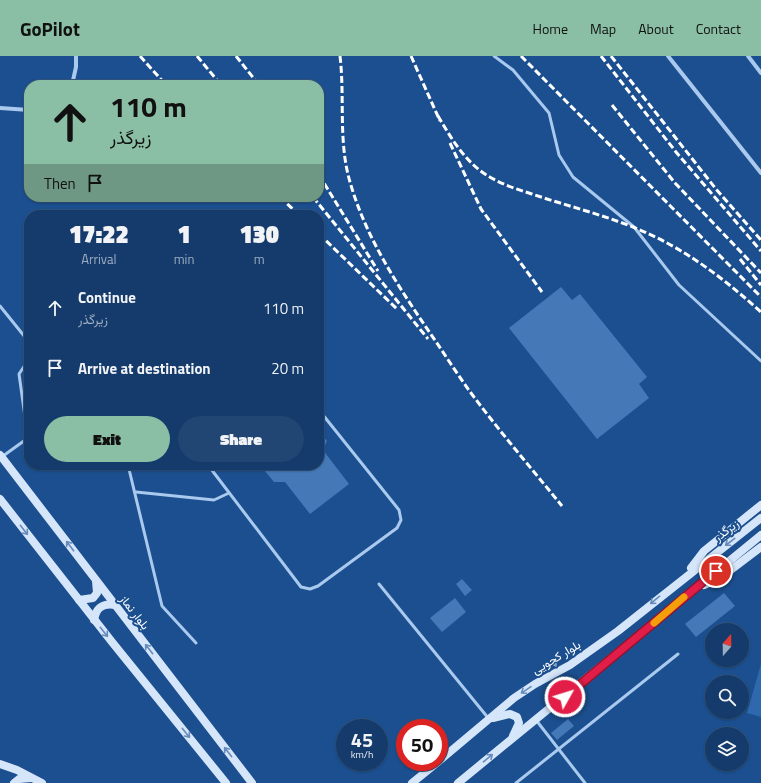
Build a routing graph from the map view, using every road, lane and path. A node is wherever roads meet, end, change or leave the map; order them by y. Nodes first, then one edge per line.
1 (76, 56) edge
2 (494, 56) edge
3 (668, 56) edge
4 (748, 56) edge
5 (761, 73) edge
6 (73, 80) edge
7 (0, 108) edge
8 (24, 110) edge
9 (761, 172) edge
10 (0, 306) edge
11 (24, 336) edge
12 (761, 361) edge
13 (24, 366) edge
14 (24, 408) edge
15 (324, 416) edge
16 (24, 440) edge
17 (1, 456) edge
18 (129, 470) edge
19 (212, 470) edge
20 (136, 492) junction
21 (229, 493) junction
22 (0, 499) edge
23 (761, 505) edge
24 (761, 518) edge
25 (761, 535) edge
26 (761, 547) edge
27 (686, 576) junction
28 (96, 581) junction
29 (379, 584) dead end
30 (694, 589) junction
31 (79, 600) junction
32 (115, 605) junction
33 (94, 620) junction
34 (196, 643) dead end
35 (678, 654) dead end
36 (489, 719) junction
37 (536, 720) junction
38 (510, 740) junction
39 (558, 749) junction
40 (448, 753) edge
41 (0, 764) edge
42 (426, 771) edge
43 (34, 778) junction
44 (14, 783) edge
45 (42, 783) edge
46 (226, 783) edge
47 (252, 783) edge
48 (412, 783) edge
49 (458, 783) edge
50 (516, 783) edge
51 (585, 783) edge

1 - 6 street
2 - 12 lane
3 - 9 street
4 - 5 street
7 - 8 street
10 - 11 lane
13 - 14 lane
15 - 21 lane
16 - 17 lane
28 -> 17 main road, بلوار نماز
18 - 20 lane
19 - 21 lane
20 - 21 lane
20 - 34 lane
22 -> 31 main road
23 - 27 main road
24 -> 27 main road, زیرگذر
25 - 30 main road
26 - 30 main road
27 -> 36 main road, بلوار کچویی
28 - 31 main road
28 - 32 main road, بلوار نماز
29 - 36 lane
30 - 37 main road
31 - 33 main road
32 - 33 main road
47 -> 32 main road, بلوار نماز
33 -> 46 main road
35 - 39 lane
36 - 38 main road
36 - 40 main road, بلوار کچویی
37 - 38 main road
37 - 39 lane
49 -> 38 main road
39 - 50 lane
39 - 51 lane
41 - 43 main road
42 - 48 main road, بلوار کچویی
43 - 44 main road
43 - 45 main road

